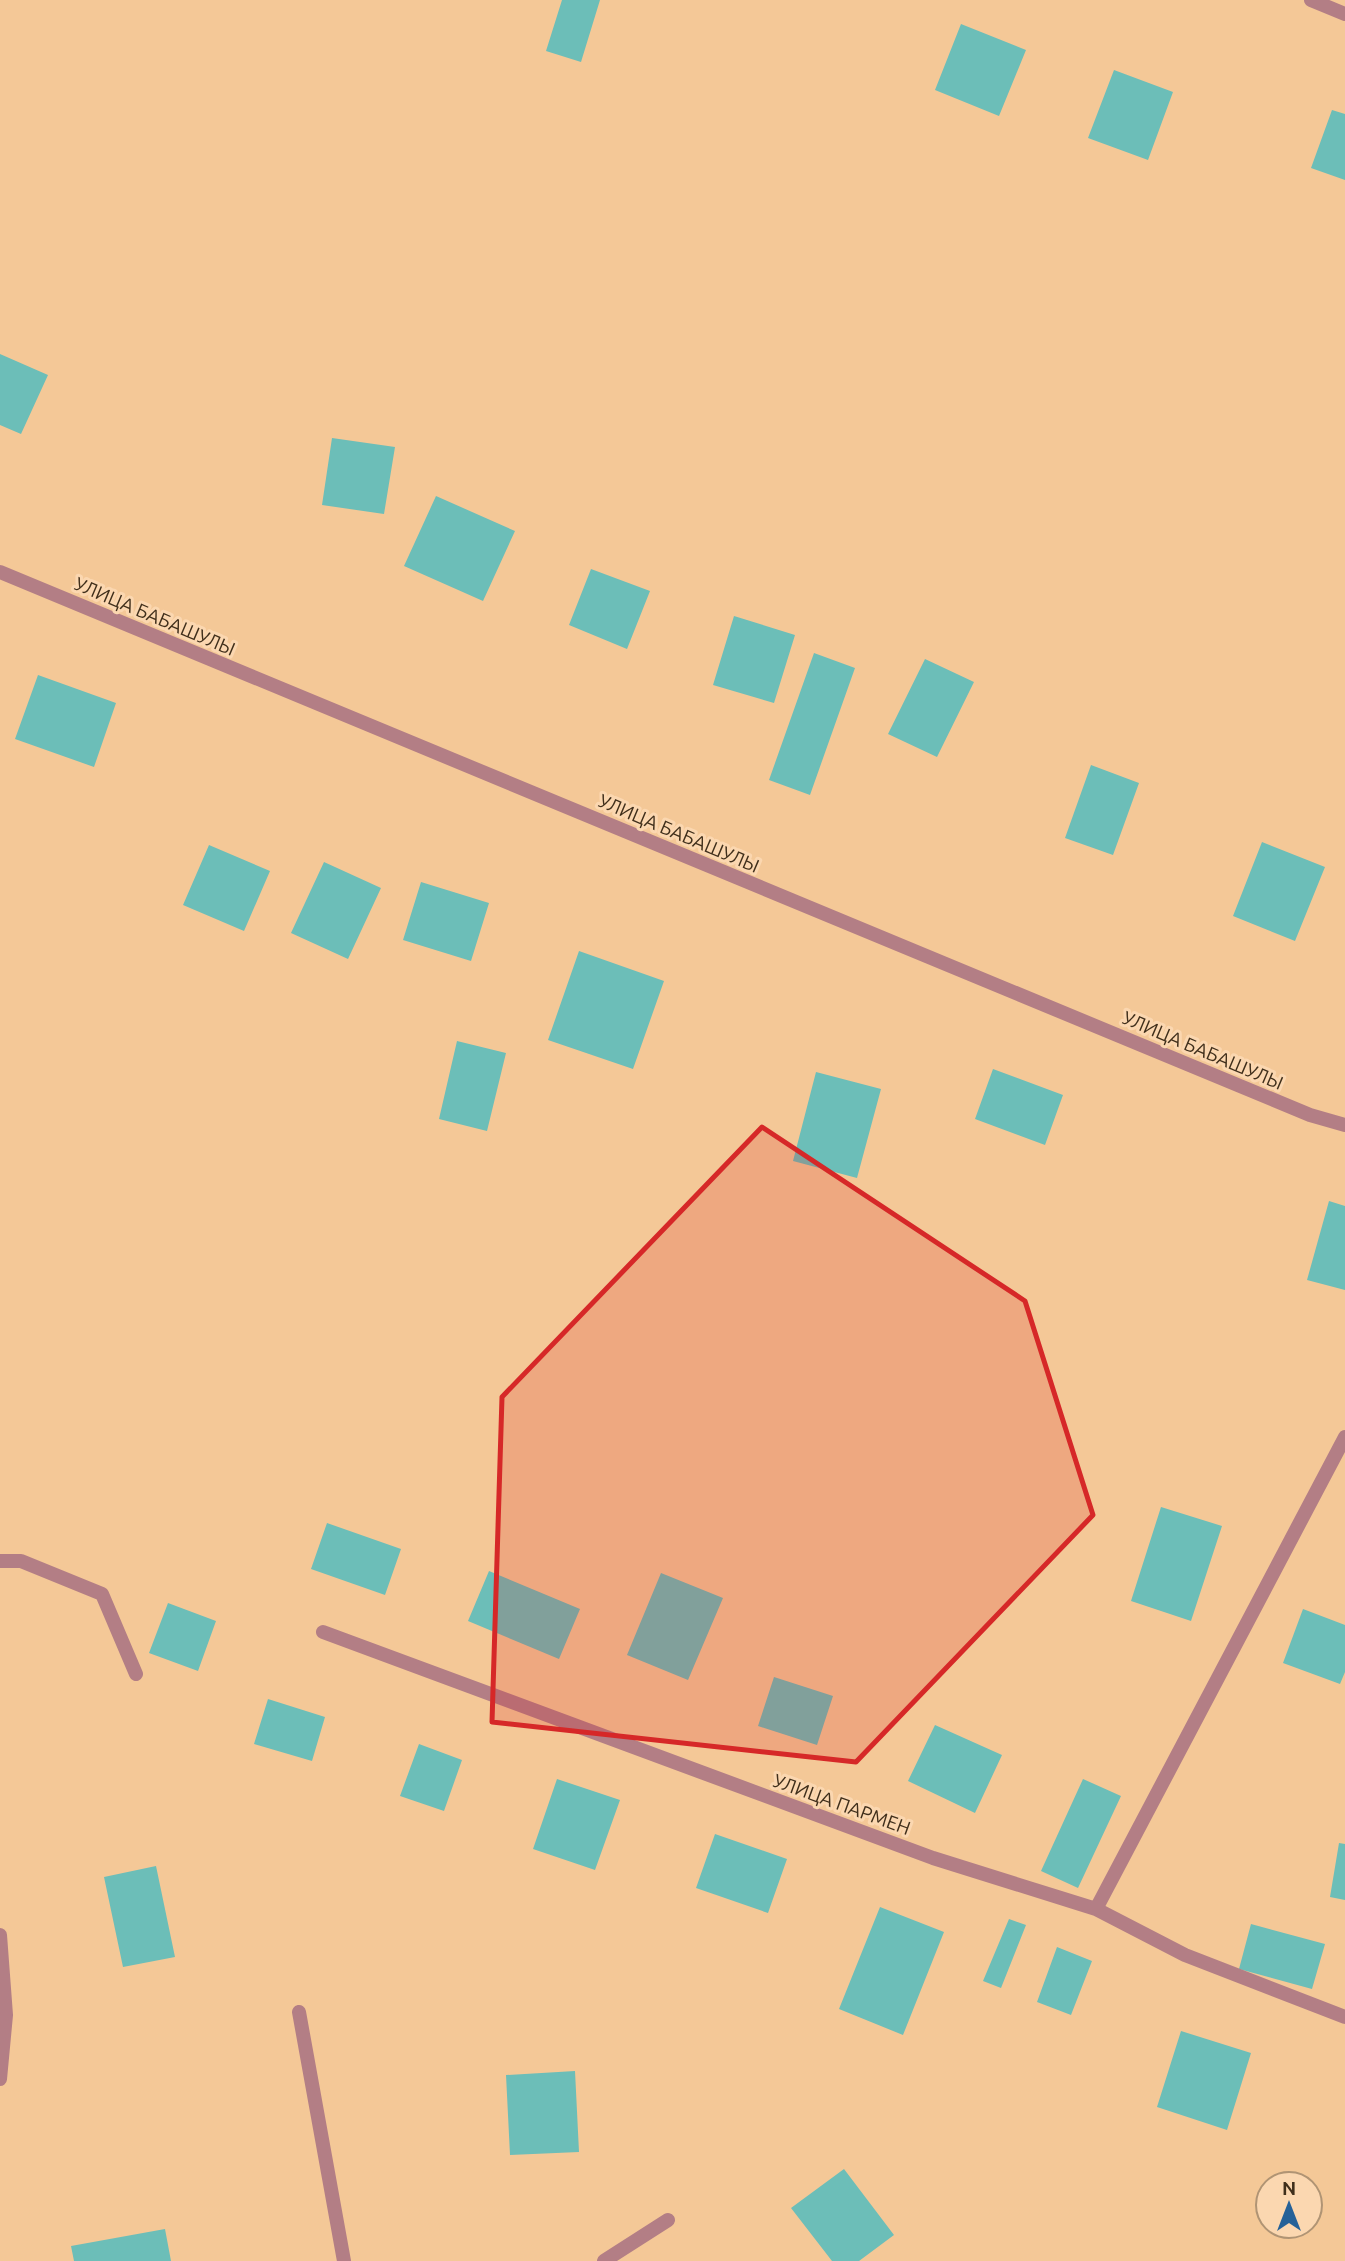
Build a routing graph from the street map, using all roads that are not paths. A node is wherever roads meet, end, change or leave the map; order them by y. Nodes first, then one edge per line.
1 (1311, 0) edge
2 (1345, 13) edge
3 (0, 572) edge
4 (1345, 1125) edge
5 (1345, 1437) edge
6 (0, 1561) edge
7 (323, 1632) dead end
8 (136, 1674) dead end
9 (1096, 1909) junction
10 (0, 1935) edge
11 (299, 2012) dead end
12 (1345, 2017) edge
13 (0, 2079) edge
14 (668, 2220) dead end
15 (344, 2261) edge
16 (604, 2261) edge

1 - 2 street
3 - 4 street, УЛИЦА БАБАШУЛЫ
5 - 9 street
6 - 8 street
7 - 9 street, УЛИЦА ПАРМЕН
9 - 12 street, УЛИЦА ПАРМЕН
10 - 13 street
11 - 15 street
14 - 16 street

